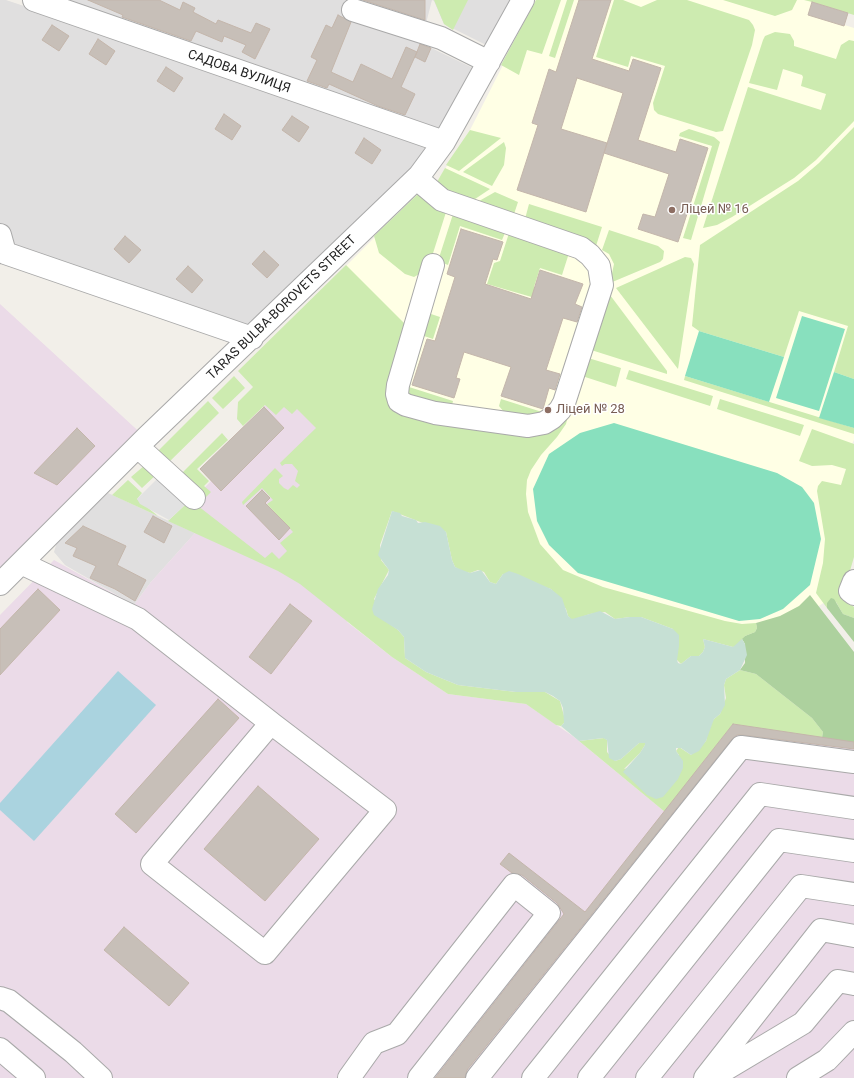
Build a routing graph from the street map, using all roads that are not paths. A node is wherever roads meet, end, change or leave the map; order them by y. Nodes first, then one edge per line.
1 (34, 0) edge
2 (523, 0) edge
3 (353, 10) dead end
4 (489, 62) junction
5 (444, 142) junction
6 (416, 178) junction
7 (2, 247) edge
8 (433, 265) dead end
9 (252, 338) junction
10 (138, 447) junction
11 (194, 498) dead end
12 (21, 563) junction
13 (854, 581) edge
14 (0, 584) edge
15 (854, 594) edge
16 (271, 723) junction
17 (854, 762) edge
18 (854, 808) edge
19 (854, 851) edge
20 (854, 894) edge
21 (854, 936) edge
22 (854, 984) edge
23 (0, 998) edge
24 (854, 1032) edge
25 (0, 1049) edge
26 (34, 1078) edge
27 (101, 1078) edge
28 (349, 1078) edge
29 (420, 1078) edge
30 (478, 1078) edge
31 (534, 1078) edge
32 (589, 1078) edge
33 (646, 1078) edge
34 (705, 1078) edge
35 (711, 1078) edge
36 (798, 1078) edge

1 - 5 street, САДОВА ВУЛИЦЯ
2 - 4 street, TARAS BULBA-BOROVETS STREET
3 - 4 street
4 - 5 street, TARAS BULBA-BOROVETS STREET
5 - 6 street, TARAS BULBA-BOROVETS STREET
6 - 8 street
6 - 9 street, TARAS BULBA-BOROVETS STREET
7 - 9 street
9 - 10 street, TARAS BULBA-BOROVETS STREET
10 - 11 street
10 - 12 street, TARAS BULBA-BOROVETS STREET
12 - 14 street, TARAS BULBA-BOROVETS STREET
12 - 16 street
13 - 15 street
16 - 16 street
17 - 30 street
18 - 31 street
19 - 32 street
20 - 33 street
21 - 34 street
22 - 35 street
23 - 27 street
24 - 36 street
25 - 26 street
28 - 29 street

